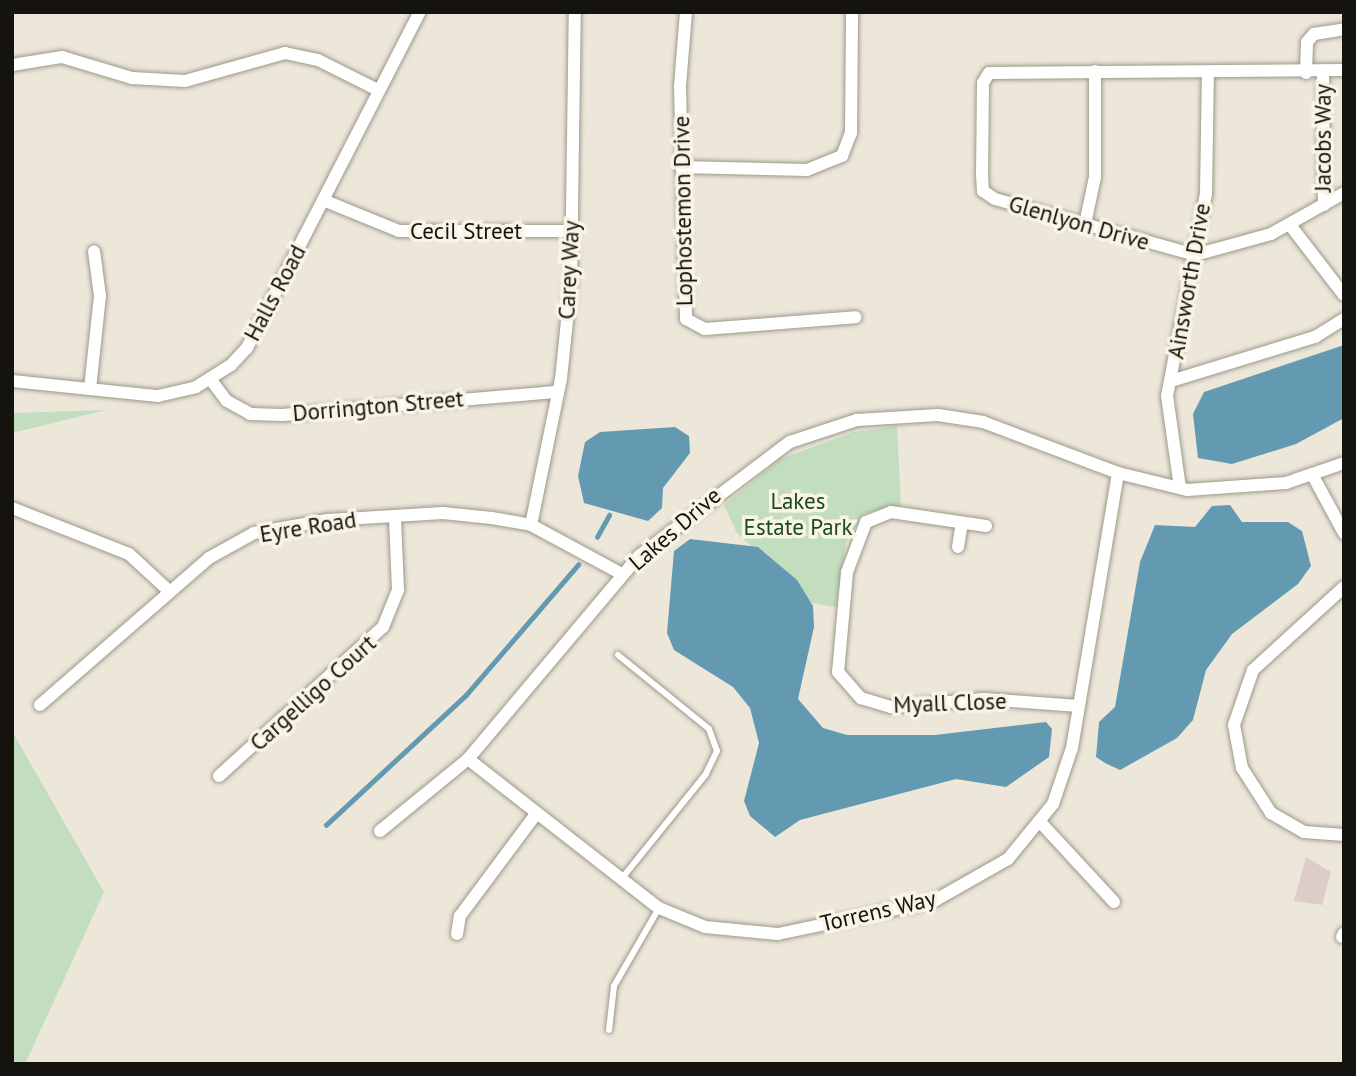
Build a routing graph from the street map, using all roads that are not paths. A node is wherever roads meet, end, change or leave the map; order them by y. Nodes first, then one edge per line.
1 (420, 12) edge
2 (575, 12) edge
3 (686, 12) edge
4 (852, 12) edge
5 (1344, 29) edge
6 (12, 65) edge
7 (1095, 71) junction
8 (1344, 71) edge
9 (1323, 72) junction
10 (1208, 73) junction
11 (1306, 73) junction
12 (377, 90) junction
13 (681, 167) junction
14 (1344, 193) edge
15 (323, 200) junction
16 (1324, 205) junction
17 (1085, 224) junction
18 (1290, 225) junction
19 (572, 231) junction
20 (94, 251) dead end
21 (1195, 255) junction
22 (1344, 295) edge
23 (856, 317) dead end
24 (1344, 320) edge
25 (211, 380) junction
26 (1171, 381) junction
27 (12, 382) edge
28 (90, 389) junction
29 (558, 392) junction
30 (1344, 463) edge
31 (1118, 473) junction
32 (1313, 476) junction
33 (1180, 488) junction
34 (12, 508) edge
35 (395, 517) junction
36 (962, 523) junction
37 (531, 525) junction
38 (986, 526) dead end
39 (1344, 533) edge
40 (958, 547) dead end
41 (622, 574) junction
42 (1344, 587) edge
43 (169, 591) junction
44 (618, 656) dead end
45 (40, 705) dead end
46 (1079, 706) junction
47 (468, 759) junction
48 (219, 776) dead end
49 (536, 814) junction
50 (1042, 824) junction
51 (380, 831) dead end
52 (1344, 835) edge
53 (621, 880) junction
54 (1114, 902) dead end
55 (659, 908) junction
56 (457, 934) dead end
57 (609, 1030) dead end

1 - 12 street, Halls Road
2 - 19 street, Carey Way
3 - 13 street, Lophostemon Drive
4 - 13 street
5 - 11 street
6 - 12 street
7 - 10 street, Glenlyon Drive
7 - 17 street
7 - 17 street, Glenlyon Drive
8 - 9 street, Glenlyon Drive
9 - 11 street, Glenlyon Drive
9 - 16 street, Jacobs Way
10 - 11 street, Glenlyon Drive
10 - 21 street, Ainsworth Drive
12 - 15 street, Halls Road
13 - 23 street, Lophostemon Drive
14 - 16 street
15 - 19 street, Cecil Street
15 - 25 street, Halls Road
16 - 18 street
17 - 21 street, Glenlyon Drive
18 - 21 street
18 - 22 street
19 - 29 street, Carey Way
20 - 28 street
21 - 26 street, Ainsworth Drive
24 - 26 street
25 - 28 street, Halls Road
25 - 29 street, Dorrington Street
26 - 33 street, Ainsworth Drive
27 - 28 street, Halls Road
29 - 37 street, Carey Way
30 - 32 street, Lakes Drive
31 - 33 street, Lakes Drive
31 - 41 street, Lakes Drive
31 - 46 street, Torrens Way
32 - 33 street, Lakes Drive
32 - 39 street
34 - 43 street
35 - 37 street, Eyre Road
35 - 43 street, Eyre Road
35 - 48 street, Cargelligo Court
36 - 38 street, Myall Close
36 - 40 street
36 - 46 street, Myall Close
37 - 41 street, Eyre Road
41 - 47 street, Lakes Drive
42 - 52 street
43 - 45 street, Eyre Road
44 - 53 lane
46 - 50 street, Torrens Way
47 - 49 street, Torrens Way
47 - 51 street, Lakes Drive
49 - 53 street, Torrens Way
49 - 56 street
50 - 54 street
50 - 55 street, Torrens Way
53 - 55 street, Torrens Way
55 - 57 lane

